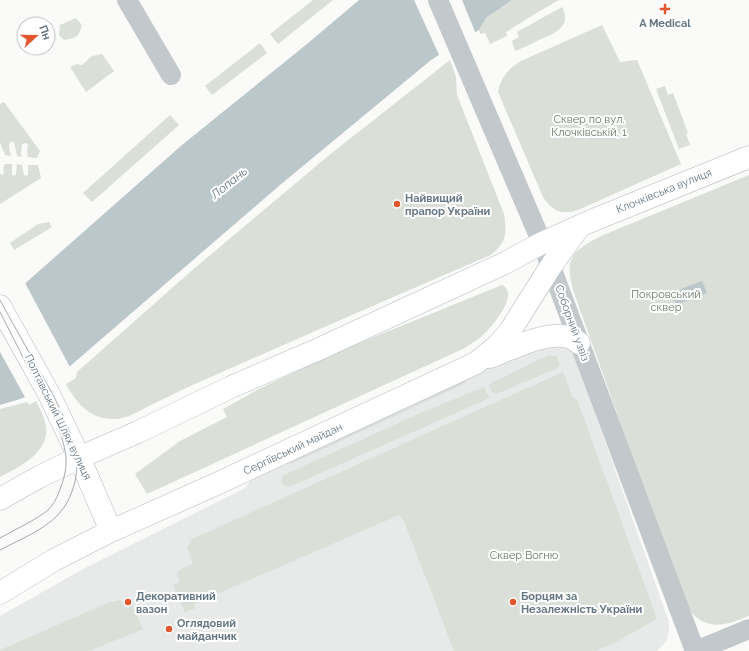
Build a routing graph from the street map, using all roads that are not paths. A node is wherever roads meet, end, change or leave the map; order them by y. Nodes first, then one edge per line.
1 (127, 0) edge
2 (438, 0) edge
3 (171, 75) dead end
4 (749, 157) edge
5 (579, 226) junction
6 (542, 243) junction
7 (551, 266) junction
8 (0, 306) edge
9 (579, 343) junction
10 (476, 363) junction
11 (79, 457) junction
12 (0, 499) edge
13 (111, 531) junction
14 (0, 593) edge
15 (749, 629) edge
16 (696, 651) edge

1 - 3 street
2 - 6 street, Соборний узвіз
4 - 5 main road, Клочківська вулиця
5 - 6 main road, Клочківська вулиця
5 - 7 main road
6 - 7 street, Соборний узвіз
6 - 11 main road
7 - 9 street, Соборний узвіз
7 - 10 main road, Сергіївський майдан
8 - 11 main road, Полтавський Шлях вулиця
9 - 10 main road
9 - 16 street, Соборний узвіз
10 - 13 main road, Сергіївський майдан
11 - 12 main road
11 - 13 main road, Полтавський Шлях вулиця
13 - 14 main road, Сергіївський майдан
15 - 16 street

